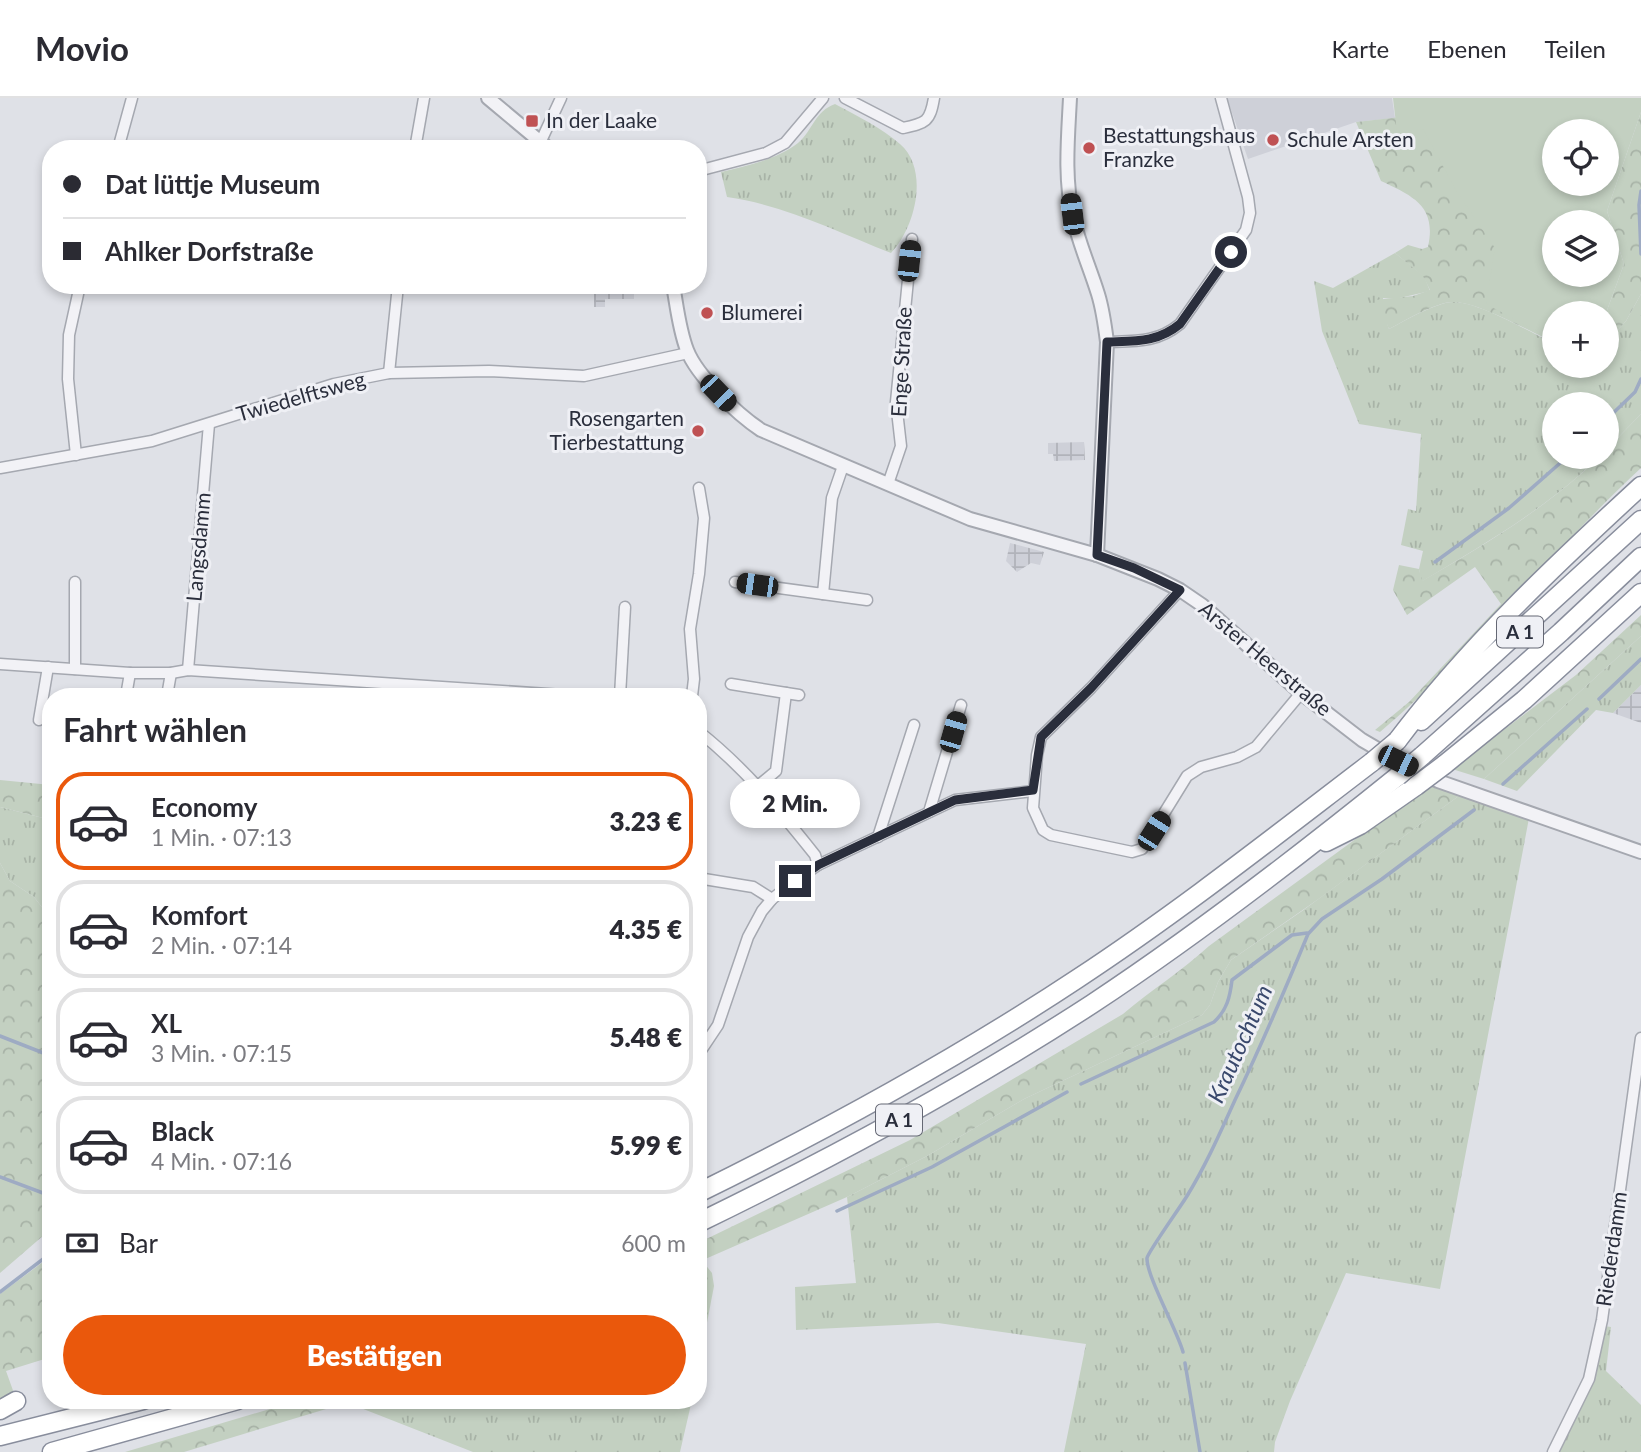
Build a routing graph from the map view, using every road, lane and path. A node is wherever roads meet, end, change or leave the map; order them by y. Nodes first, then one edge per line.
1 (132, 98) edge
2 (424, 98) edge
3 (488, 98) edge
4 (561, 98) edge
5 (822, 98) edge
6 (845, 98) edge
7 (934, 98) edge
8 (1070, 98) edge
9 (1221, 98) edge
10 (120, 140) edge
11 (417, 140) edge
12 (539, 140) edge
13 (547, 140) edge
14 (707, 169) edge
15 (912, 239) dead end
16 (77, 294) edge
17 (397, 294) edge
18 (675, 294) edge
19 (1107, 342) junction
20 (688, 353) junction
21 (389, 373) junction
22 (209, 424) junction
23 (76, 455) junction
24 (843, 466) junction
25 (0, 468) edge
26 (888, 484) junction
27 (1641, 486) edge
28 (699, 488) dead end
29 (1641, 520) edge
30 (1097, 555) junction
31 (1641, 557) edge
32 (75, 582) dead end
33 (735, 582) dead end
34 (1180, 590) junction
35 (1641, 593) edge
36 (823, 594) junction
37 (867, 600) dead end
38 (625, 607) dead end
39 (0, 664) edge
40 (48, 667) junction
41 (75, 669) junction
42 (188, 670) junction
43 (130, 673) junction
44 (171, 673) junction
45 (731, 684) dead end
46 (44, 688) edge
47 (127, 688) edge
48 (168, 688) edge
49 (457, 688) edge
50 (620, 688) edge
51 (693, 688) edge
52 (786, 693) junction
53 (1301, 693) junction
54 (799, 695) dead end
55 (42, 702) edge
56 (961, 705) dead end
57 (39, 720) dead end
58 (914, 725) dead end
59 (707, 738) edge
60 (1397, 741) junction
61 (758, 786) junction
62 (1033, 790) junction
63 (929, 812) junction
64 (878, 837) junction
65 (1304, 851) junction
66 (1641, 852) edge
67 (818, 865) junction
68 (707, 879) edge
69 (772, 899) junction
70 (1641, 1038) edge
71 (707, 1042) edge
72 (707, 1188) edge
73 (707, 1218) edge
74 (16, 1401) dead end
75 (107, 1409) edge
76 (206, 1409) edge
77 (0, 1410) edge
78 (0, 1436) edge
79 (52, 1452) edge
80 (1553, 1452) edge

1 - 10 street
2 - 11 street
3 - 12 street
4 - 13 street
5 - 14 street
6 - 7 street
8 - 19 street
9 - 19 street
15 - 26 street, Enge Straße
16 - 23 street
17 - 21 street
18 - 20 street, Arster Heerstraße
19 - 30 street
20 - 21 street, Twiedelftsweg
20 - 24 street, Arster Heerstraße
21 - 22 street, Twiedelftsweg
22 - 23 street, Twiedelftsweg
22 - 42 street, Langsdamm
23 - 25 street, Twiedelftsweg
24 - 26 street, Arster Heerstraße
24 - 36 street
26 - 30 street, Arster Heerstraße
27 - 60 highway
28 - 51 street
29 - 60 highway, A 1
30 - 34 street, Arster Heerstraße
31 - 65 highway, A 1, bridge
32 - 41 street
33 - 36 street
34 - 53 street, Arster Heerstraße
34 - 62 street
35 - 65 highway, bridge
36 - 37 street
38 - 50 street
39 - 40 street
40 - 41 street
40 - 46 street
41 - 43 street
42 - 44 street
42 - 49 street
43 - 44 street
43 - 47 street
44 - 48 street
45 - 52 street
52 - 54 street
52 - 61 street
53 - 62 street
53 - 66 street, Arster Heerstraße
55 - 57 street
56 - 63 street
58 - 64 street
59 - 61 street
60 - 72 highway, A 1, bridge
61 - 67 street
62 - 63 street
63 - 64 street
64 - 67 street
65 - 73 highway, A 1
67 - 69 street
68 - 69 street
69 - 71 street
70 - 80 street, Riederdamm
74 - 77 highway
75 - 78 highway
76 - 79 highway

